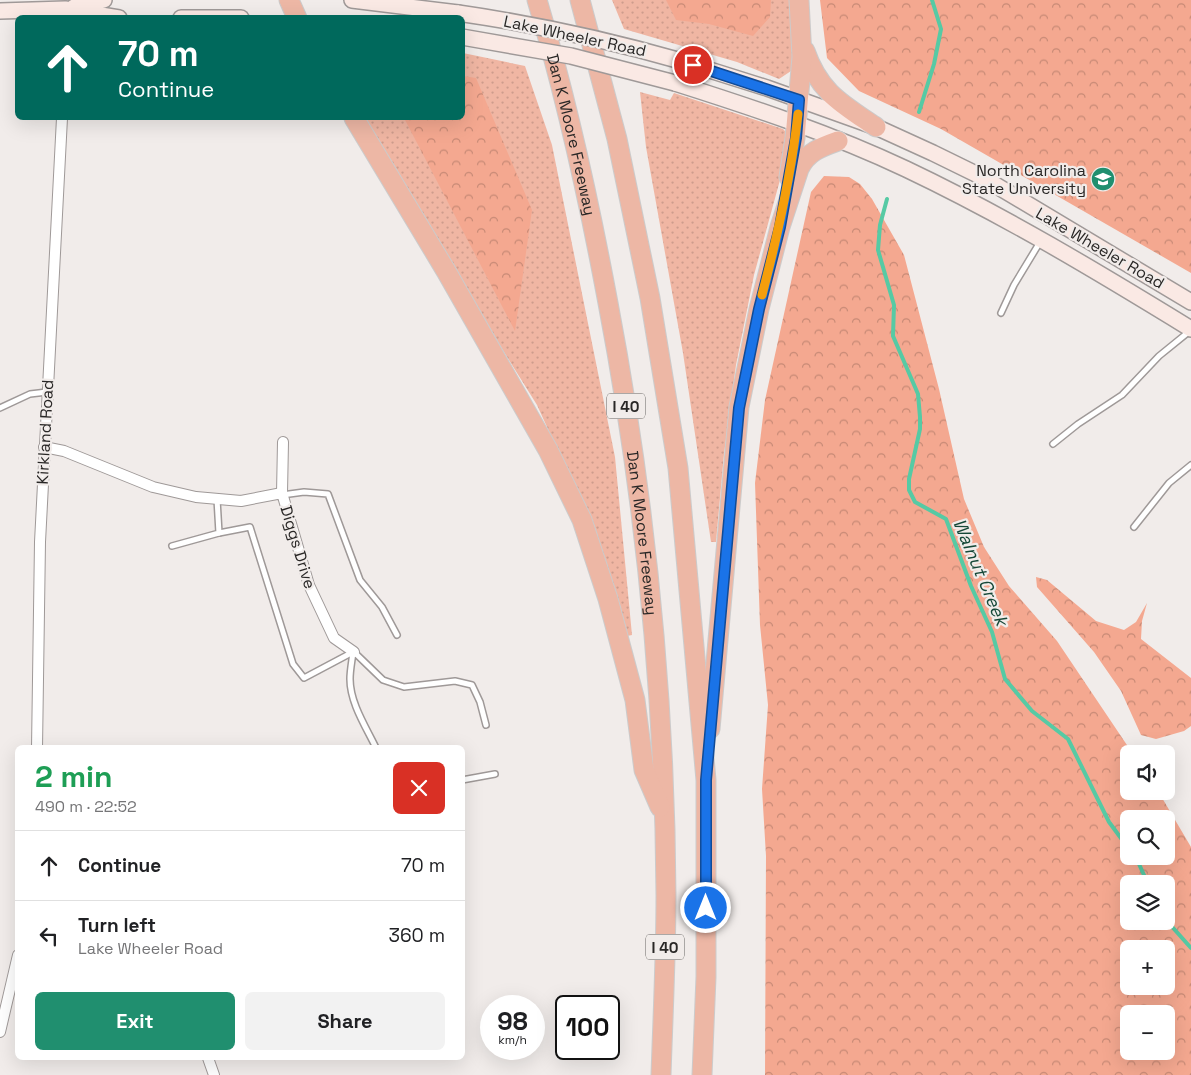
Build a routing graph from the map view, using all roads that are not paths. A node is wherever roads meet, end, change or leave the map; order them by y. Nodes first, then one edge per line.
1 (104, 0) edge
2 (289, 0) edge
3 (352, 0) edge
4 (538, 0) edge
5 (580, 0) edge
6 (799, 0) edge
7 (0, 12) edge
8 (65, 13) edge
9 (87, 15) edge
10 (296, 15) edge
11 (465, 38) edge
12 (802, 41) junction
13 (799, 100) junction
14 (62, 120) edge
15 (355, 120) edge
16 (797, 123) junction
17 (876, 127) junction
18 (838, 141) junction
19 (780, 227) junction
20 (1041, 239) junction
21 (1191, 302) edge
22 (1001, 313) dead end
23 (1191, 329) edge
24 (47, 392) junction
25 (0, 408) edge
26 (283, 442) dead end
27 (1054, 444) dead end
28 (44, 447) junction
29 (1191, 465) edge
30 (282, 494) junction
31 (217, 499) junction
32 (1134, 526) dead end
33 (219, 533) junction
34 (172, 546) dead end
35 (397, 635) dead end
36 (354, 652) junction
37 (486, 725) dead end
38 (37, 745) edge
39 (375, 745) edge
40 (495, 774) dead end
41 (465, 779) edge
42 (706, 780) junction
43 (664, 819) junction
44 (15, 968) edge
45 (0, 1032) edge
46 (209, 1060) edge
47 (214, 1075) edge
48 (661, 1075) edge
49 (702, 1075) edge

1 - 8 main road
2 - 10 highway
3 - 13 main road, Lake Wheeler Road, bridge
4 - 43 highway, Dan K Moore Freeway / I 40
5 - 42 highway, I 40
6 - 12 highway
7 - 8 main road
8 - 9 main road
11 - 16 main road, Lake Wheeler Road, bridge
12 - 13 highway
12 - 17 highway
13 - 16 highway
13 - 17 main road, Lake Wheeler Road
14 - 24 street, Kirkland Road
15 - 43 highway
16 - 18 main road, Lake Wheeler Road
16 - 19 highway
17 - 21 main road, Lake Wheeler Road
18 - 19 highway
18 - 20 main road, Lake Wheeler Road
19 - 42 highway
20 - 22 lane
20 - 23 main road, Lake Wheeler Road
23 - 27 lane
24 - 25 lane
24 - 28 street, Kirkland Road
26 - 30 street
28 - 31 street, Diggs Drive
28 - 38 street, Kirkland Road
29 - 32 lane
30 - 31 street, Diggs Drive
30 - 35 lane
30 - 36 street, Diggs Drive
31 - 33 lane
33 - 34 lane
33 - 36 lane
36 - 37 lane
36 - 39 lane
40 - 41 lane
42 - 49 highway, I 40
43 - 48 highway, Dan K Moore Freeway / I 40
44 - 45 street
46 - 47 street

